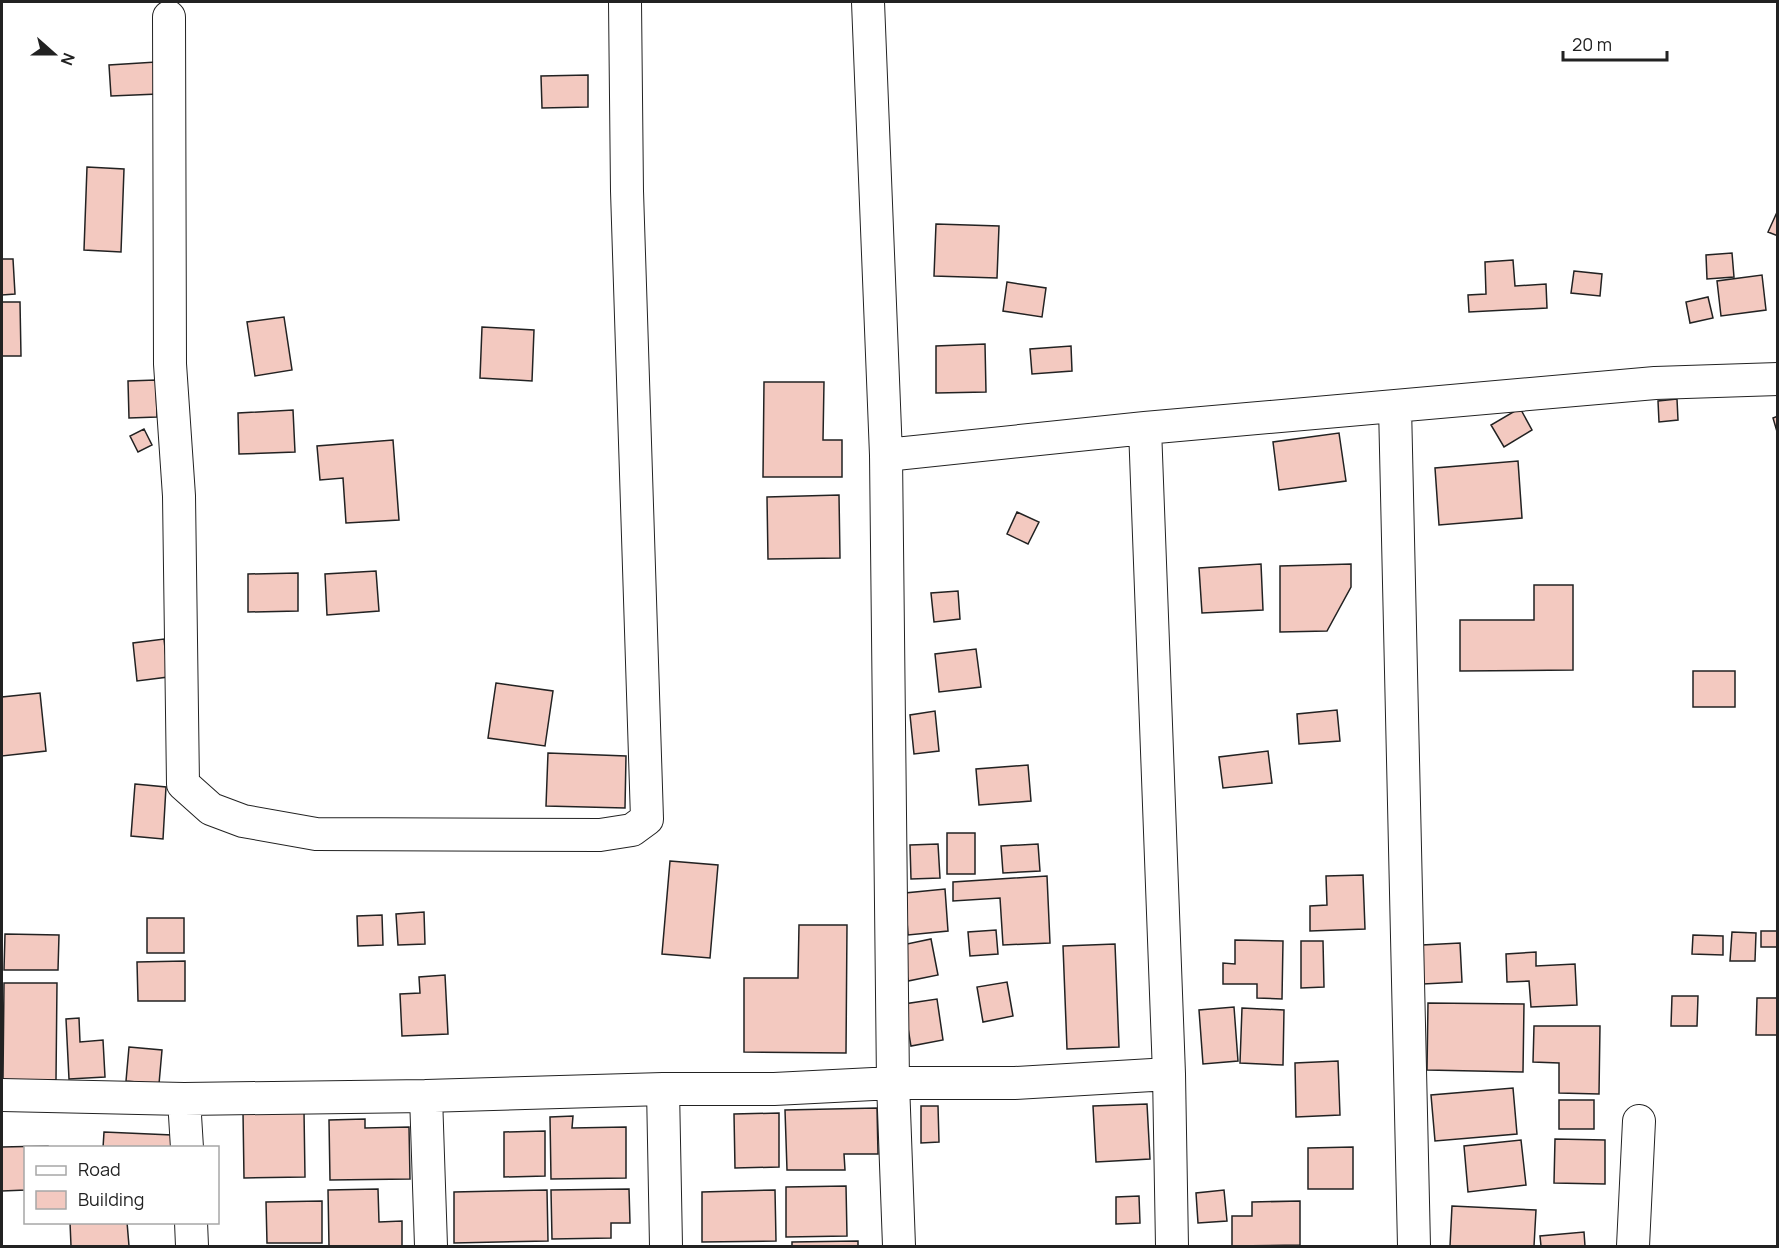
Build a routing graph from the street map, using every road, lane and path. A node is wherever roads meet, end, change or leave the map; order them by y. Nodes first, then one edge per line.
1 (625, 2) edge
2 (868, 2) edge
3 (169, 17) dead end
4 (1778, 379) edge
5 (1395, 406) junction
6 (1145, 428) junction
7 (886, 455) junction
8 (1169, 1074) junction
9 (893, 1083) junction
10 (663, 1089) junction
11 (2, 1095) edge
12 (426, 1096) junction
13 (184, 1099) junction
14 (1639, 1121) dead end
15 (187, 1146) edge
16 (191, 1224) edge
17 (192, 1246) edge
18 (432, 1246) edge
19 (666, 1246) edge
20 (899, 1246) edge
21 (1172, 1246) edge
22 (1414, 1246) edge
23 (1634, 1246) edge

1 - 3 street
2 - 7 street
4 - 5 street
5 - 6 street
5 - 22 street
6 - 7 street
6 - 8 street
7 - 9 street
8 - 9 street
8 - 21 street
9 - 10 street
9 - 20 street
10 - 12 street
10 - 19 street
11 - 13 street
12 - 13 street
12 - 18 street
13 - 15 street
14 - 23 street
16 - 17 street

